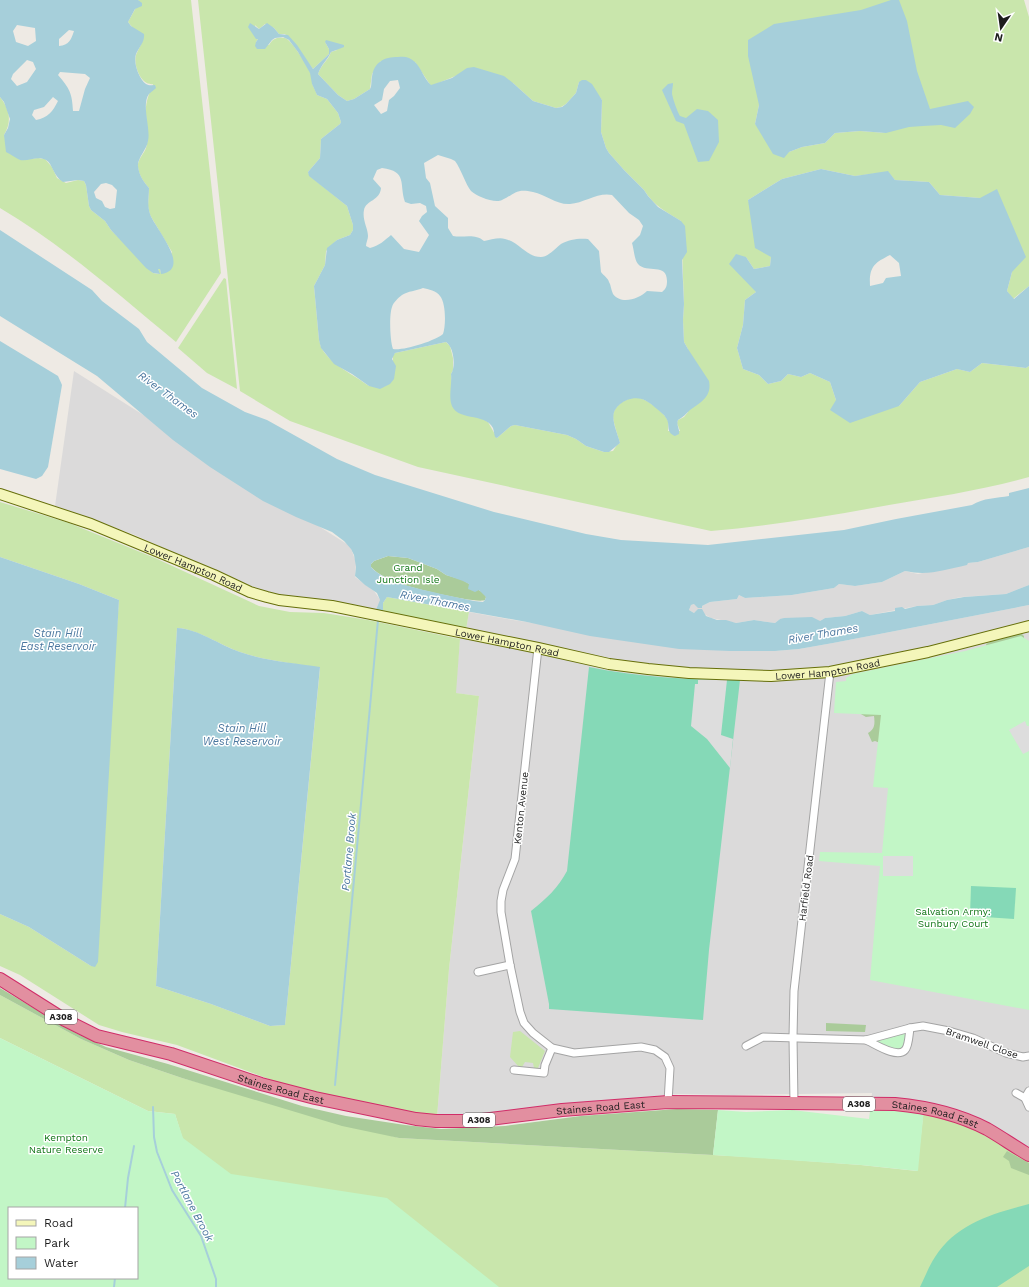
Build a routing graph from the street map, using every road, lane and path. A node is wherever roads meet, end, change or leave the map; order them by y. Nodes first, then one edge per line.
1 (0, 494) edge
2 (1029, 626) edge
3 (538, 648) junction
4 (830, 672) junction
5 (510, 965) junction
6 (478, 972) dead end
7 (0, 979) edge
8 (910, 1028) junction
9 (792, 1037) junction
10 (866, 1040) junction
11 (746, 1046) dead end
12 (552, 1048) junction
13 (1029, 1056) edge
14 (514, 1070) dead end
15 (1029, 1091) edge
16 (1016, 1093) dead end
17 (1025, 1098) junction
18 (668, 1102) junction
19 (794, 1104) junction
20 (1029, 1107) edge
21 (1029, 1155) edge

1 - 3 street, Lower Hampton Road
2 - 4 street, Lower Hampton Road
3 - 4 street, Lower Hampton Road
3 - 5 street, Kenton Avenue
4 - 9 street, Harfield Road
5 - 6 street
5 - 12 street, Kenton Avenue
7 - 18 highway, Staines Road East / A308
8 - 10 street, Bramwell Close
8 - 10 street, Bramwell Close
8 - 13 street, Bramwell Close
9 - 10 street, Bramwell Close
9 - 11 street, Bramwell Close
9 - 19 street, Harfield Road
12 - 14 street
12 - 18 street, Kenton Avenue
15 - 17 street
16 - 17 street
17 - 20 street
18 - 19 highway, Staines Road East / A308
19 - 21 highway, Staines Road East / A308

